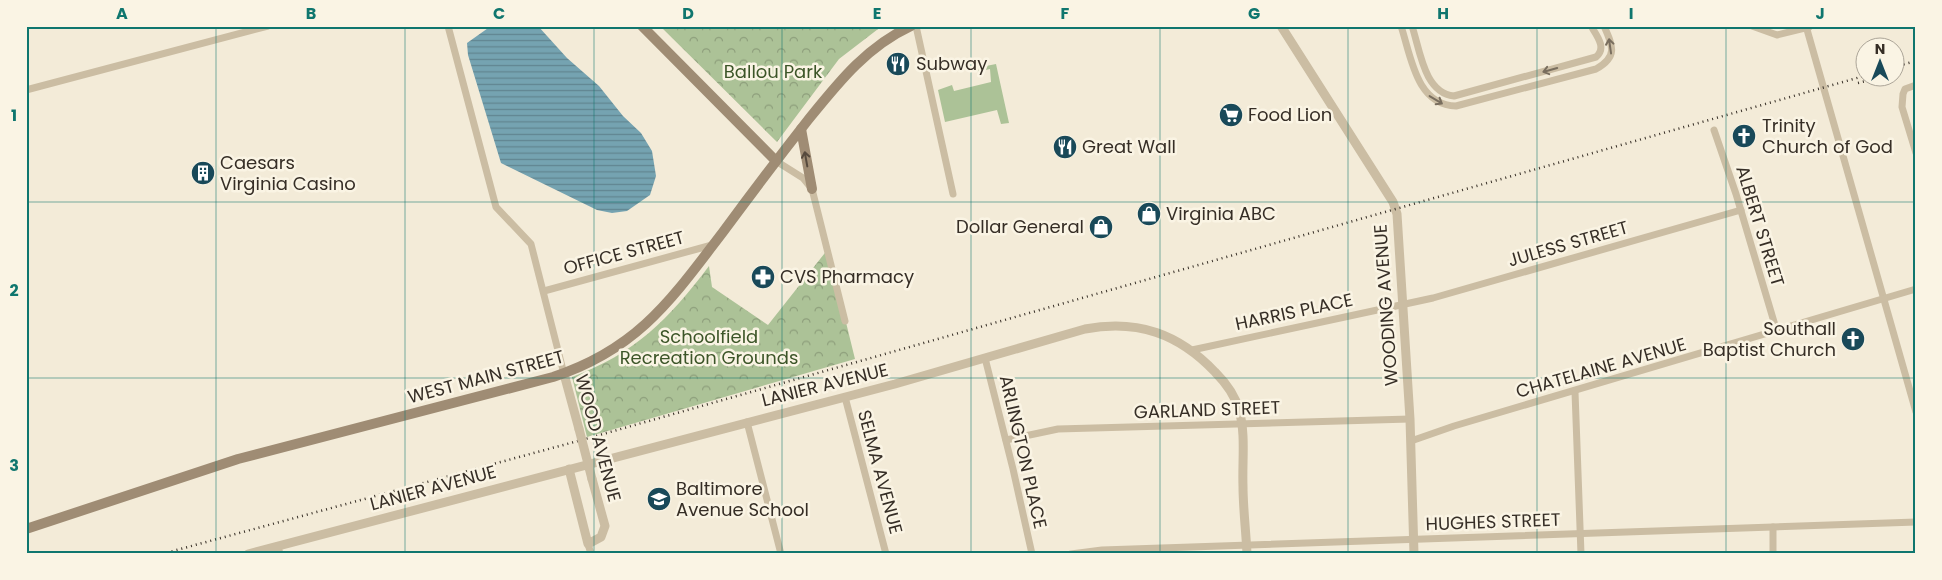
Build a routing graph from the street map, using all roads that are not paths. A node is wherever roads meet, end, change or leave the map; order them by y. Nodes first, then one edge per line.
1 (268, 26) edge
2 (448, 26) edge
3 (642, 26) edge
4 (911, 26) edge
5 (916, 26) edge
6 (1282, 26) edge
7 (1401, 26) edge
8 (1591, 26) edge
9 (1604, 26) edge
10 (1752, 26) edge
11 (1808, 27) edge
12 (1413, 28) edge
13 (1403, 34) junction
14 (1577, 63) junction
15 (1427, 73) junction
16 (1579, 73) junction
17 (1417, 76) junction
18 (1916, 85) edge
19 (26, 90) edge
20 (1467, 94) junction
21 (1469, 104) junction
22 (801, 129) junction
23 (1714, 130) dead end
24 (1916, 154) edge
25 (776, 161) junction
26 (812, 189) junction
27 (953, 194) dead end
28 (1740, 210) junction
29 (713, 245) junction
30 (1916, 289) edge
31 (544, 291) junction
32 (1883, 299) junction
33 (1404, 305) junction
34 (845, 321) dead end
35 (1777, 332) junction
36 (1192, 350) junction
37 (986, 358) junction
38 (564, 374) junction
39 (1576, 392) junction
40 (845, 397) junction
41 (1914, 400) edge
42 (1916, 412) edge
43 (1410, 419) junction
44 (747, 422) junction
45 (1242, 423) junction
46 (1006, 440) junction
47 (1411, 441) junction
48 (570, 469) junction
49 (1916, 522) edge
50 (1772, 527) junction
51 (26, 529) edge
52 (1581, 534) junction
53 (1413, 540) junction
54 (588, 544) junction
55 (279, 550) edge
56 (1246, 550) edge
57 (248, 554) edge
58 (591, 554) edge
59 (780, 554) edge
60 (886, 554) edge
61 (1032, 554) edge
62 (1071, 554) edge
63 (1414, 554) edge
64 (1581, 554) edge
65 (1773, 554) edge

1 - 19 street
2 - 31 street, WOOD AVENUE
3 - 25 main road
4 - 22 main road, WEST MAIN STREET
5 - 27 street
6 - 33 street, WOODING AVENUE
7 - 13 street
8 - 14 street
16 -> 9 street
10 - 11 street
11 - 32 street
12 - 13 street
12 - 15 street
13 - 17 street
14 - 16 street
14 -> 20 street
15 - 17 street
15 - 20 street
16 - 21 street
17 -> 21 street
18 - 24 street
20 - 21 street
22 - 25 main road, WEST MAIN STREET
26 -> 22 main road
23 - 28 street, ALBERT STREET
25 - 26 street
25 - 29 main road, WEST MAIN STREET
26 - 34 street
28 - 33 street, JULESS STREET
28 - 35 street, ALBERT STREET
29 - 31 street, OFFICE STREET
29 - 38 main road, WEST MAIN STREET
30 - 32 street, CHATELAINE AVENUE
31 - 38 street, WOOD AVENUE
32 - 35 street, CHATELAINE AVENUE
32 - 41 street
33 - 36 street, HARRIS PLACE
33 - 43 street, WOODING AVENUE
35 - 39 street, CHATELAINE AVENUE
36 - 37 street, LANIER AVENUE
36 - 45 street, LANIER AVENUE
37 - 40 street, LANIER AVENUE
37 - 46 street, ARLINGTON PLACE
38 - 51 main road, WEST MAIN STREET
38 - 54 street, WOOD AVENUE, bridge
39 - 47 street, CHATELAINE AVENUE
39 - 52 street
40 - 44 street, LANIER AVENUE
40 - 60 street, SELMA AVENUE
41 - 42 street
43 - 45 street, GARLAND STREET
43 - 47 street, WOODING AVENUE
44 - 48 street, LANIER AVENUE
44 - 59 street
45 - 46 street, GARLAND STREET
45 - 56 street, LANIER AVENUE
46 - 61 street, ARLINGTON PLACE
47 - 53 street, WOODING AVENUE
48 - 54 street
48 - 55 street, LANIER AVENUE
49 - 50 street, HUGHES STREET
50 - 52 street, HUGHES STREET
50 - 65 street
52 - 53 street, HUGHES STREET
52 - 64 street
53 - 56 street, HUGHES STREET
53 - 63 street, WOODING AVENUE
54 - 58 street
55 - 57 street, LANIER AVENUE
56 - 62 street, HUGHES STREET

